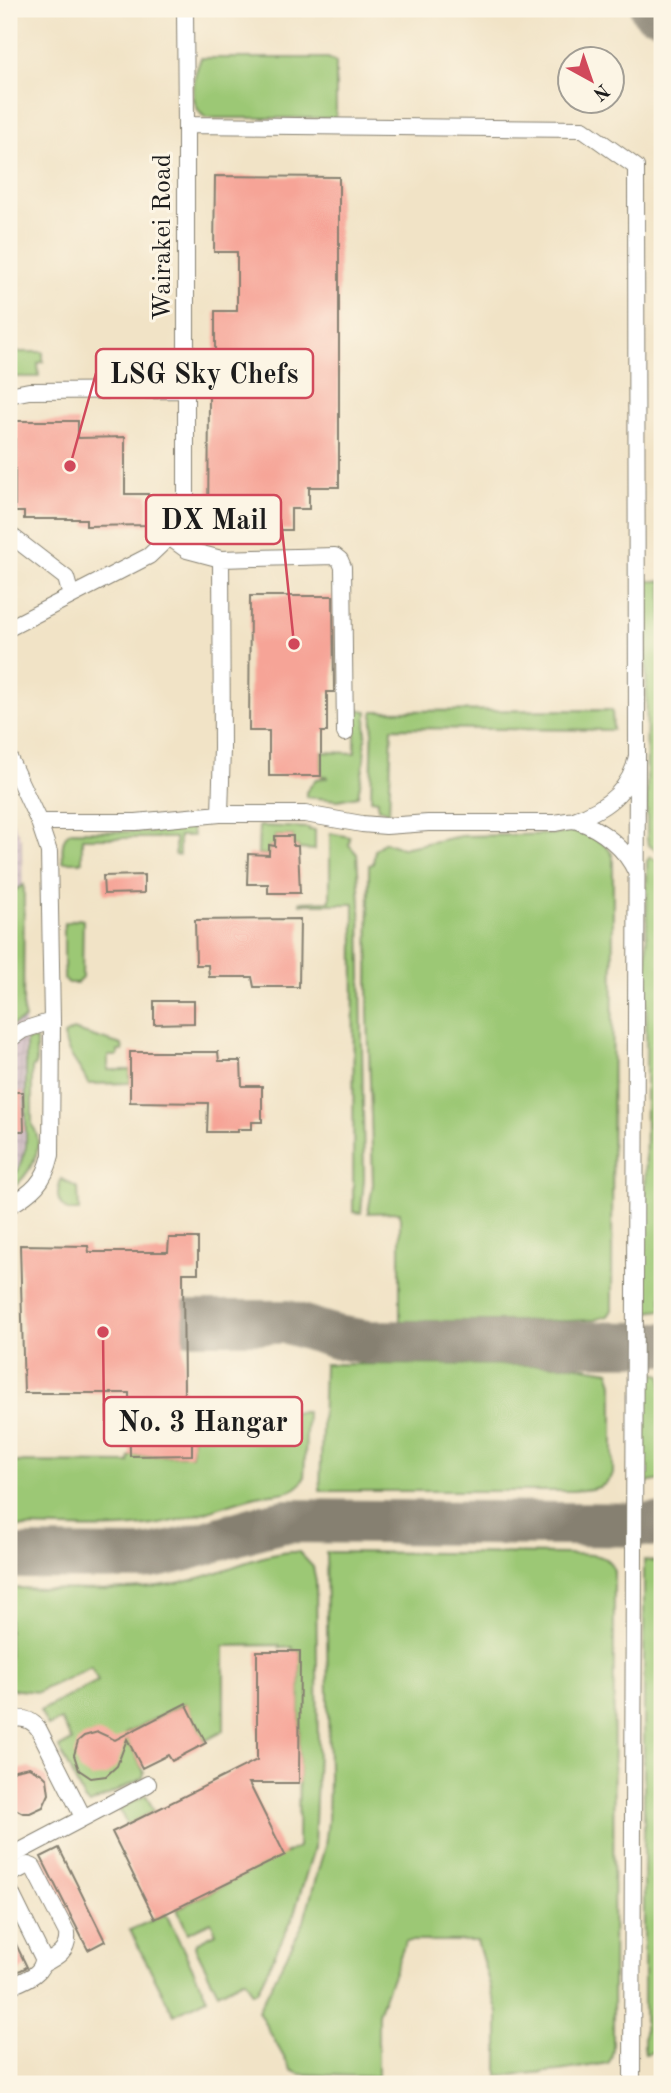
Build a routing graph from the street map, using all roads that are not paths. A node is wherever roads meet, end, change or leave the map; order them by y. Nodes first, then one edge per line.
1 (185, 9) edge
2 (186, 125) junction
3 (186, 390) junction
4 (9, 395) edge
5 (9, 534) edge
6 (169, 537) junction
7 (221, 559) junction
8 (71, 596) junction
9 (9, 628) edge
10 (345, 733) dead end
11 (637, 756) junction
12 (9, 758) edge
13 (220, 814) junction
14 (574, 820) junction
15 (39, 822) junction
16 (638, 877) junction
17 (52, 1021) junction
18 (13, 1037) dead end
19 (9, 1206) edge
20 (9, 1720) edge
21 (148, 1784) dead end
22 (83, 1817) junction
23 (9, 1857) edge
24 (9, 1875) edge
25 (9, 1889) edge
26 (43, 1964) junction
27 (9, 1987) edge
28 (632, 2084) edge

1 - 2 street, Wairakei Road
2 - 3 street, Wairakei Road
2 - 11 street
3 - 4 street
3 - 6 street, Wairakei Road
5 - 8 street
6 - 7 street
6 - 8 street, Wairakei Road
7 - 10 street
7 - 13 street
8 - 9 street, Wairakei Road
11 - 14 street
11 - 16 street
12 - 15 street
13 - 14 street
13 - 15 street
14 - 16 street
15 - 17 street
16 - 28 street
17 - 18 street
17 - 19 street
20 - 22 street
21 - 22 street
22 - 23 street
24 - 26 street
25 - 26 street
26 - 27 street

